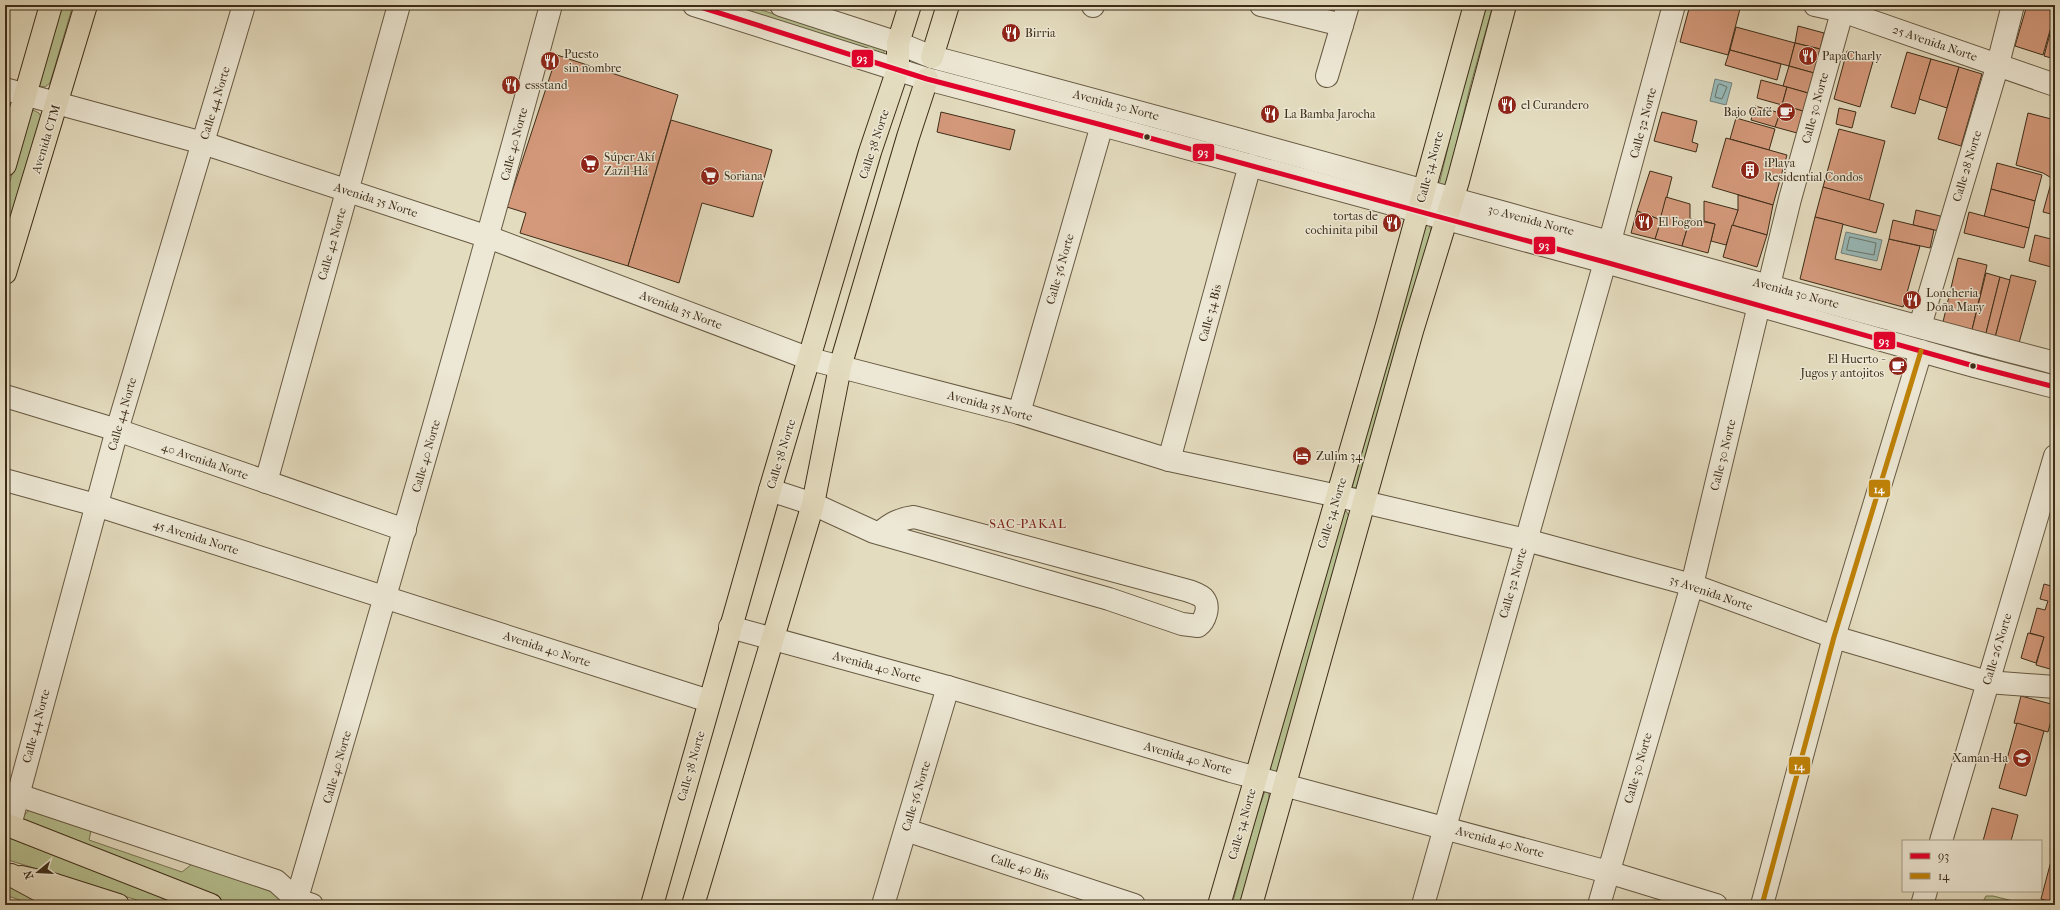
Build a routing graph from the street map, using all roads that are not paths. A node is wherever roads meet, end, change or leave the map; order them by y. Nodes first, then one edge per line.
1 (51, 5) edge
2 (86, 5) edge
3 (244, 5) edge
4 (399, 5) edge
5 (552, 5) edge
6 (694, 5) edge
7 (781, 5) edge
8 (910, 5) edge
9 (948, 5) edge
10 (1261, 5) edge
11 (1475, 5) edge
12 (1505, 5) edge
13 (1674, 5) edge
14 (1815, 5) edge
15 (2013, 5) edge
16 (1843, 8) edge
17 (1345, 15) edge
18 (898, 43) junction
19 (932, 57) junction
20 (1998, 64) junction
21 (898, 69) junction
22 (1327, 76) dead end
23 (927, 79) junction
24 (2055, 84) edge
25 (15, 92) edge
26 (56, 104) junction
27 (1102, 125) junction
28 (203, 143) junction
29 (5, 165) edge
30 (1250, 165) junction
31 (347, 190) junction
32 (1424, 191) junction
33 (1452, 199) junction
34 (1418, 212) junction
35 (1446, 220) junction
36 (488, 237) junction
37 (1610, 241) junction
38 (1605, 262) junction
39 (5, 273) edge
40 (1769, 285) junction
41 (1759, 305) junction
42 (1920, 326) junction
43 (1921, 351) junction
44 (810, 359) junction
45 (2055, 363) edge
46 (840, 368) junction
47 (2055, 387) edge
48 (5, 396) edge
49 (1019, 413) junction
50 (117, 430) junction
51 (2055, 456) edge
52 (1169, 460) junction
53 (5, 480) edge
54 (266, 482) junction
55 (770, 490) junction
56 (1338, 496) junction
57 (1364, 503) junction
58 (813, 504) junction
59 (96, 505) junction
60 (405, 530) junction
61 (880, 533) junction
62 (1526, 540) junction
63 (1692, 585) junction
64 (385, 598) junction
65 (730, 627) junction
66 (1834, 637) junction
67 (773, 639) junction
68 (1987, 682) junction
69 (948, 687) junction
70 (2055, 687) edge
71 (709, 701) junction
72 (1255, 777) junction
73 (1284, 785) junction
74 (18, 795) junction
75 (8, 825) edge
76 (1445, 827) junction
77 (906, 830) junction
78 (1941, 840) edge
79 (1608, 872) junction
80 (8, 874) edge
81 (1926, 892) edge
82 (301, 903) edge
83 (73, 905) edge
84 (118, 905) edge
85 (211, 905) edge
86 (652, 905) edge
87 (693, 905) edge
88 (883, 905) edge
89 (1134, 905) edge
90 (1219, 905) edge
91 (1251, 905) edge
92 (1423, 905) edge
93 (1598, 905) edge
94 (1716, 905) edge
95 (1762, 905) edge
96 (1922, 905) edge

1 - 25 main road
2 - 26 main road, Avenida CTM
3 - 28 street, Calle 44 Norte
4 - 31 street, Calle 42 Norte
5 - 36 street, Calle 40 Norte
6 - 21 street, Avenida 30 Norte
7 - 18 street, Avenida 30 Norte
8 - 18 main road, Calle 38 Norte
9 - 19 main road
10 - 17 street
11 - 32 main road, Calle 34 Norte
12 - 33 main road
13 - 37 street, Calle 32 Norte
14 - 16 street, 25 Avenida Norte
15 - 20 street, Calle 28 Norte
16 - 20 street, 25 Avenida Norte
16 - 40 street, Calle 30 Norte
17 - 22 street
18 - 19 street, Avenida 30 Norte
18 - 21 main road, Calle 38 Norte
19 - 23 street
19 - 32 street, Avenida 30 Norte
20 - 24 street, 25 Avenida Norte
20 - 42 street, Calle 28 Norte
21 - 23 street, Avenida 30 Norte
21 - 44 main road, Calle 38 Norte
23 - 27 street, Avenida 30 Norte
23 - 46 main road
25 - 26 street, Avenida 35 Norte
25 - 29 main road
26 - 28 street, Avenida 35 Norte
26 - 39 main road, Avenida CTM
27 - 30 street, Avenida 30 Norte
27 - 49 street, Calle 36 Norte
28 - 31 street, Avenida 35 Norte
28 - 50 street, Calle 44 Norte
30 - 34 street, Avenida 30 Norte
30 - 52 street, Calle 34 Bis
31 - 36 street, Avenida 35 Norte
31 - 54 street, Calle 42 Norte
32 - 33 street, Avenida 30 Norte
32 - 34 main road, Calle 34 Norte
33 - 35 main road
33 - 37 street, 30 Avenida Norte
34 - 35 street, Avenida 30 Norte
34 - 56 main road, Calle 34 Norte
35 - 38 street, 30 Avenida Norte
35 - 57 main road
36 - 44 street, Avenida 35 Norte
36 - 60 street, Calle 40 Norte
37 - 40 street, Avenida 30 Norte
38 - 41 street, 30 Avenida Norte
38 - 62 street, Calle 32 Norte
40 - 41 street, Calle 30 Norte
40 - 42 street, Avenida 30 Norte
41 - 43 street, 30 Avenida Norte
41 - 63 street, Calle 30 Norte
42 - 45 street, Avenida 30 Norte
43 - 47 street, 30 Avenida Norte
43 - 66 street
44 - 46 street, Avenida 35 Norte
44 - 55 main road, Calle 38 Norte
46 - 49 street, Avenida 35 Norte
46 - 58 main road
48 - 50 street, 40 Avenida Norte
49 - 52 street, Avenida 35 Norte
50 - 54 street, 40 Avenida Norte
50 - 59 street, Calle 44 Norte
51 - 68 street, Calle 26 Norte
52 - 56 street, Avenida 35 Norte
53 - 59 street, 45 Avenida Norte
54 - 60 street, 40 Avenida Norte
55 - 58 street
55 - 65 main road, Calle 38 Norte
56 - 57 street, Avenida 35 Norte
56 - 72 main road, Calle 34 Norte
57 - 62 street, 35 Avenida Norte
57 - 73 main road
58 - 61 street
58 - 67 main road
59 - 64 street, 45 Avenida Norte
59 - 74 street, Calle 44 Norte
60 - 64 street, Calle 40 Norte
61 - 61 street
62 - 63 street, 35 Avenida Norte
62 - 76 street, Calle 32 Norte
63 - 66 street, 35 Avenida Norte
63 - 79 street, Calle 30 Norte
64 - 71 street, Avenida 40 Norte
64 - 82 street, Calle 40 Norte
65 - 67 street, Avenida 40 Norte
65 - 71 main road, Calle 38 Norte
66 - 68 street, 35 Avenida Norte
66 - 95 street
67 - 69 street, Avenida 40 Norte
67 - 87 main road
68 - 70 street, 35 Avenida Norte
68 - 78 street, Calle 26 Norte
69 - 72 street, Avenida 40 Norte
69 - 77 street, Calle 36 Norte
71 - 86 main road, Calle 38 Norte
72 - 73 street, Avenida 40 Norte
72 - 90 main road, Calle 34 Norte
73 - 76 street, Avenida 40 Norte
73 - 91 main road
74 - 75 street, Calle 44 Norte
74 - 82 street
75 - 85 main road
76 - 79 street, Avenida 40 Norte
76 - 92 street, Calle 32 Norte
77 - 88 street, Calle 36 Norte
77 - 89 street, Calle 40 Bis
79 - 93 street, Calle 30 Norte
79 - 94 street, Avenida 40 Norte
80 - 83 main road
80 - 84 main road
81 - 96 street

